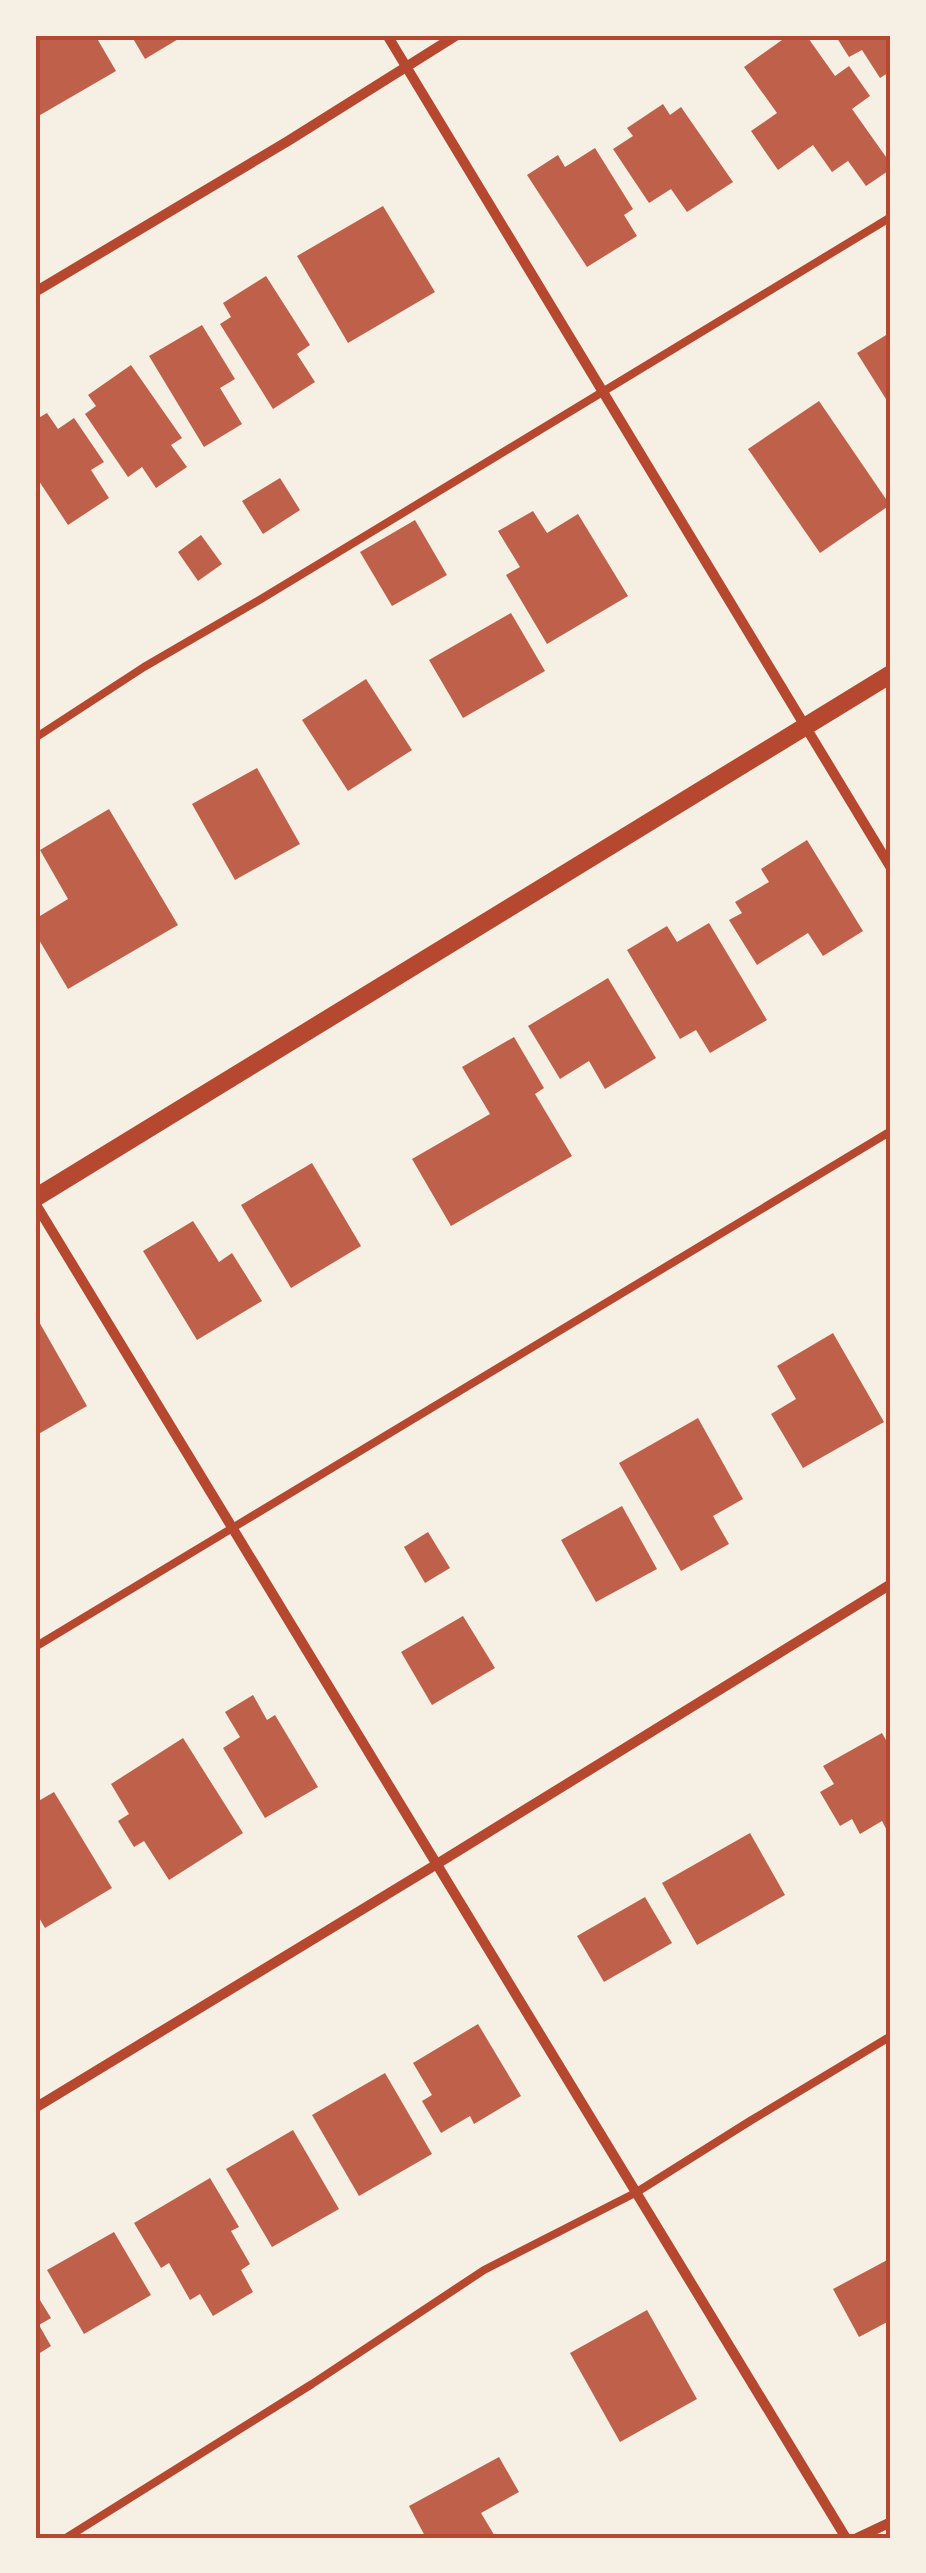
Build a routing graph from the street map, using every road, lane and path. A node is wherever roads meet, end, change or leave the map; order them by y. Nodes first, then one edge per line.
1 (387, 35) edge
2 (456, 35) edge
3 (406, 66) junction
4 (891, 217) edge
5 (35, 292) edge
6 (603, 390) junction
7 (891, 674) edge
8 (806, 726) junction
9 (35, 738) edge
10 (891, 868) edge
11 (891, 1131) edge
12 (35, 1200) edge
13 (231, 1529) junction
14 (891, 1584) edge
15 (35, 1647) edge
16 (437, 1864) junction
17 (891, 2036) edge
18 (35, 2108) edge
19 (637, 2192) junction
20 (891, 2522) edge
21 (66, 2538) edge
22 (846, 2538) edge
23 (857, 2538) edge

1 - 3 street
2 - 3 street
3 - 5 street
3 - 6 street
4 - 6 lane
6 - 8 street
6 - 9 lane
7 - 8 street
8 - 10 street
8 - 12 street
11 - 13 lane
12 - 13 street
13 - 15 lane
13 - 16 street
14 - 16 street
16 - 18 street
16 - 19 street
17 - 19 lane
19 - 21 lane
19 - 22 street
20 - 23 street

